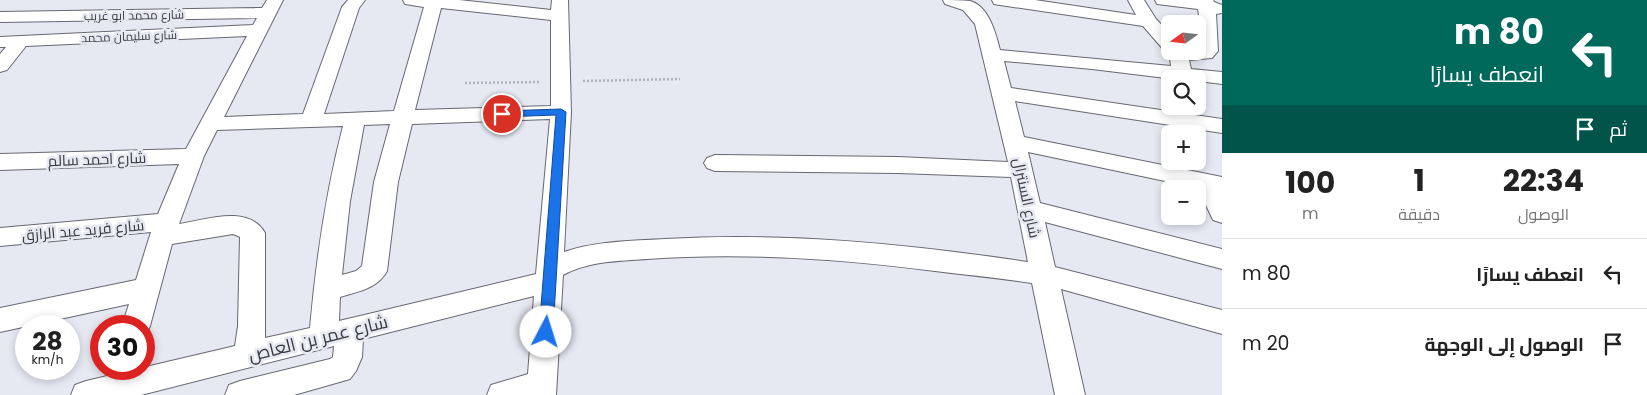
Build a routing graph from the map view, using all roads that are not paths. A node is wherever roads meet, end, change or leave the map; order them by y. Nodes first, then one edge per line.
1 (99, 0) edge
2 (357, 0) edge
3 (411, 0) edge
4 (1000, 0) edge
5 (1136, 0) edge
6 (1164, 0) edge
7 (968, 2) edge
8 (434, 3) junction
9 (1211, 5) edge
10 (560, 8) edge
11 (267, 14) edge
12 (81, 16) junction
13 (0, 17) edge
14 (1149, 22) junction
15 (56, 39) junction
16 (21, 41) junction
17 (0, 42) edge
18 (993, 55) junction
19 (1179, 61) edge
20 (0, 66) edge
21 (1222, 78) edge
22 (1002, 93) junction
23 (1161, 110) edge
24 (561, 112) junction
25 (1196, 115) edge
26 (403, 118) junction
27 (355, 120) junction
28 (311, 121) junction
29 (210, 124) junction
30 (1222, 126) edge
31 (1015, 142) junction
32 (193, 156) junction
33 (0, 162) edge
34 (715, 163) dead end
35 (1021, 170) junction
36 (1214, 183) edge
37 (1029, 209) junction
38 (1222, 214) edge
39 (164, 229) junction
40 (0, 237) edge
41 (1222, 259) edge
42 (551, 275) junction
43 (1044, 276) junction
44 (146, 289) junction
45 (326, 290) junction
46 (139, 315) edge
47 (0, 320) edge
48 (1222, 322) edge
49 (336, 334) junction
50 (248, 355) junction
51 (121, 384) edge
52 (541, 390) edge
53 (86, 395) edge
54 (240, 395) edge
55 (502, 395) edge
56 (1070, 395) edge

1 - 12 street
2 - 28 street
3 - 8 street
4 - 14 street
5 - 14 street
6 - 9 street
7 - 18 street, شارع السنترال
8 - 10 street
8 - 26 street
9 - 19 street
10 - 24 street
11 - 12 street, شارع محمد ابو غريب
11 - 15 street, شارع سليمان محمد
11 - 29 street
12 - 13 street, شارع محمد ابو غريب
12 - 15 street
14 - 19 street
15 - 16 street, شارع سليمان محمد
16 - 17 street, شارع سليمان محمد
16 - 20 street
18 - 19 street
18 - 22 street, شارع السنترال
19 - 21 street
22 - 23 street
22 - 31 street, شارع السنترال
24 - 26 street
24 - 42 street
25 - 30 street
26 - 27 street
26 - 45 street
27 - 28 street
27 - 45 street
28 - 29 street
29 - 32 street
31 - 35 street, شارع السنترال
31 - 36 street
32 - 33 street, شارع احمد سالم
32 - 39 street
34 - 35 street
35 - 37 street, شارع السنترال
36 - 38 street
37 - 41 street
37 - 43 street, شارع السنترال
39 - 40 street, شارع فريد عبد الرازق
39 - 44 street
39 - 50 street, شارع فريد عبد الرازق
42 - 43 street, شارع عمر بن العاص
42 - 49 street, شارع عمر بن العاص
42 - 52 street
43 - 48 street, شارع عمر بن العاص
43 - 56 street, شارع السنترال
44 - 46 street
44 - 47 street
45 - 49 street
49 - 50 street, شارع عمر بن العاص
49 - 54 street
50 - 51 street, شارع عمر بن العاص
51 - 53 street, شارع عمر بن العاص
52 - 55 street

